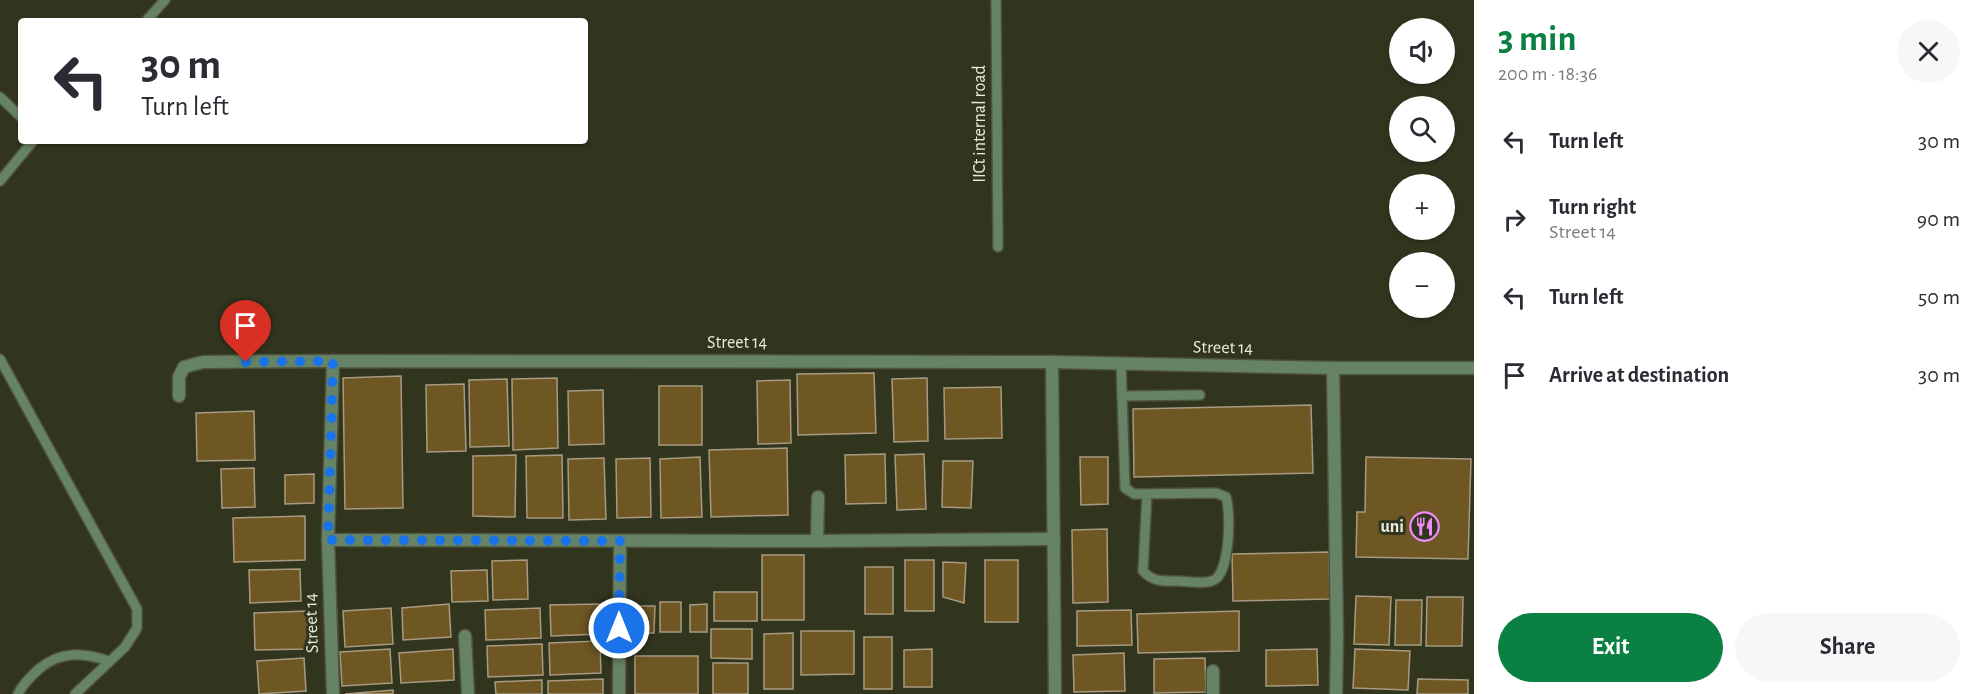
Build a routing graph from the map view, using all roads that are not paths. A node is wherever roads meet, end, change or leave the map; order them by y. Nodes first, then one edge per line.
1 (165, 0) edge
2 (996, 0) edge
3 (149, 18) edge
4 (0, 97) edge
5 (18, 114) edge
6 (31, 144) edge
7 (0, 181) edge
8 (998, 247) dead end
9 (0, 360) edge
10 (333, 361) junction
11 (1052, 362) junction
12 (1121, 363) junction
13 (1333, 368) junction
14 (1474, 368) edge
15 (1200, 395) dead end
16 (179, 396) dead end
17 (1122, 396) junction
18 (1147, 494) junction
19 (818, 497) dead end
20 (1054, 539) junction
21 (328, 540) junction
22 (620, 541) junction
23 (817, 541) junction
24 (465, 636) dead end
25 (110, 661) junction
26 (1213, 671) dead end
27 (18, 694) edge
28 (75, 694) edge
29 (333, 694) edge
30 (468, 694) edge
31 (619, 694) edge
32 (1055, 694) edge
33 (1213, 694) edge
34 (1336, 694) edge

1 - 3 lane
2 - 8 lane, IICt internal road
4 - 5 lane
6 - 7 lane
9 - 25 lane
10 - 11 street, Street 14
10 - 16 street
10 - 21 street, Street 14
11 - 12 street, Street 14
11 - 20 street
12 - 13 street, Street 14
12 - 17 lane
13 - 14 street, Street 14
13 - 34 street
15 - 17 lane
17 - 18 lane
18 - 18 lane
19 - 23 street
20 - 23 street
20 - 32 street
21 - 22 street
21 - 29 street, Street 14
22 - 23 street
22 - 31 street
24 - 30 street
25 - 27 lane
25 - 28 lane
26 - 33 street

